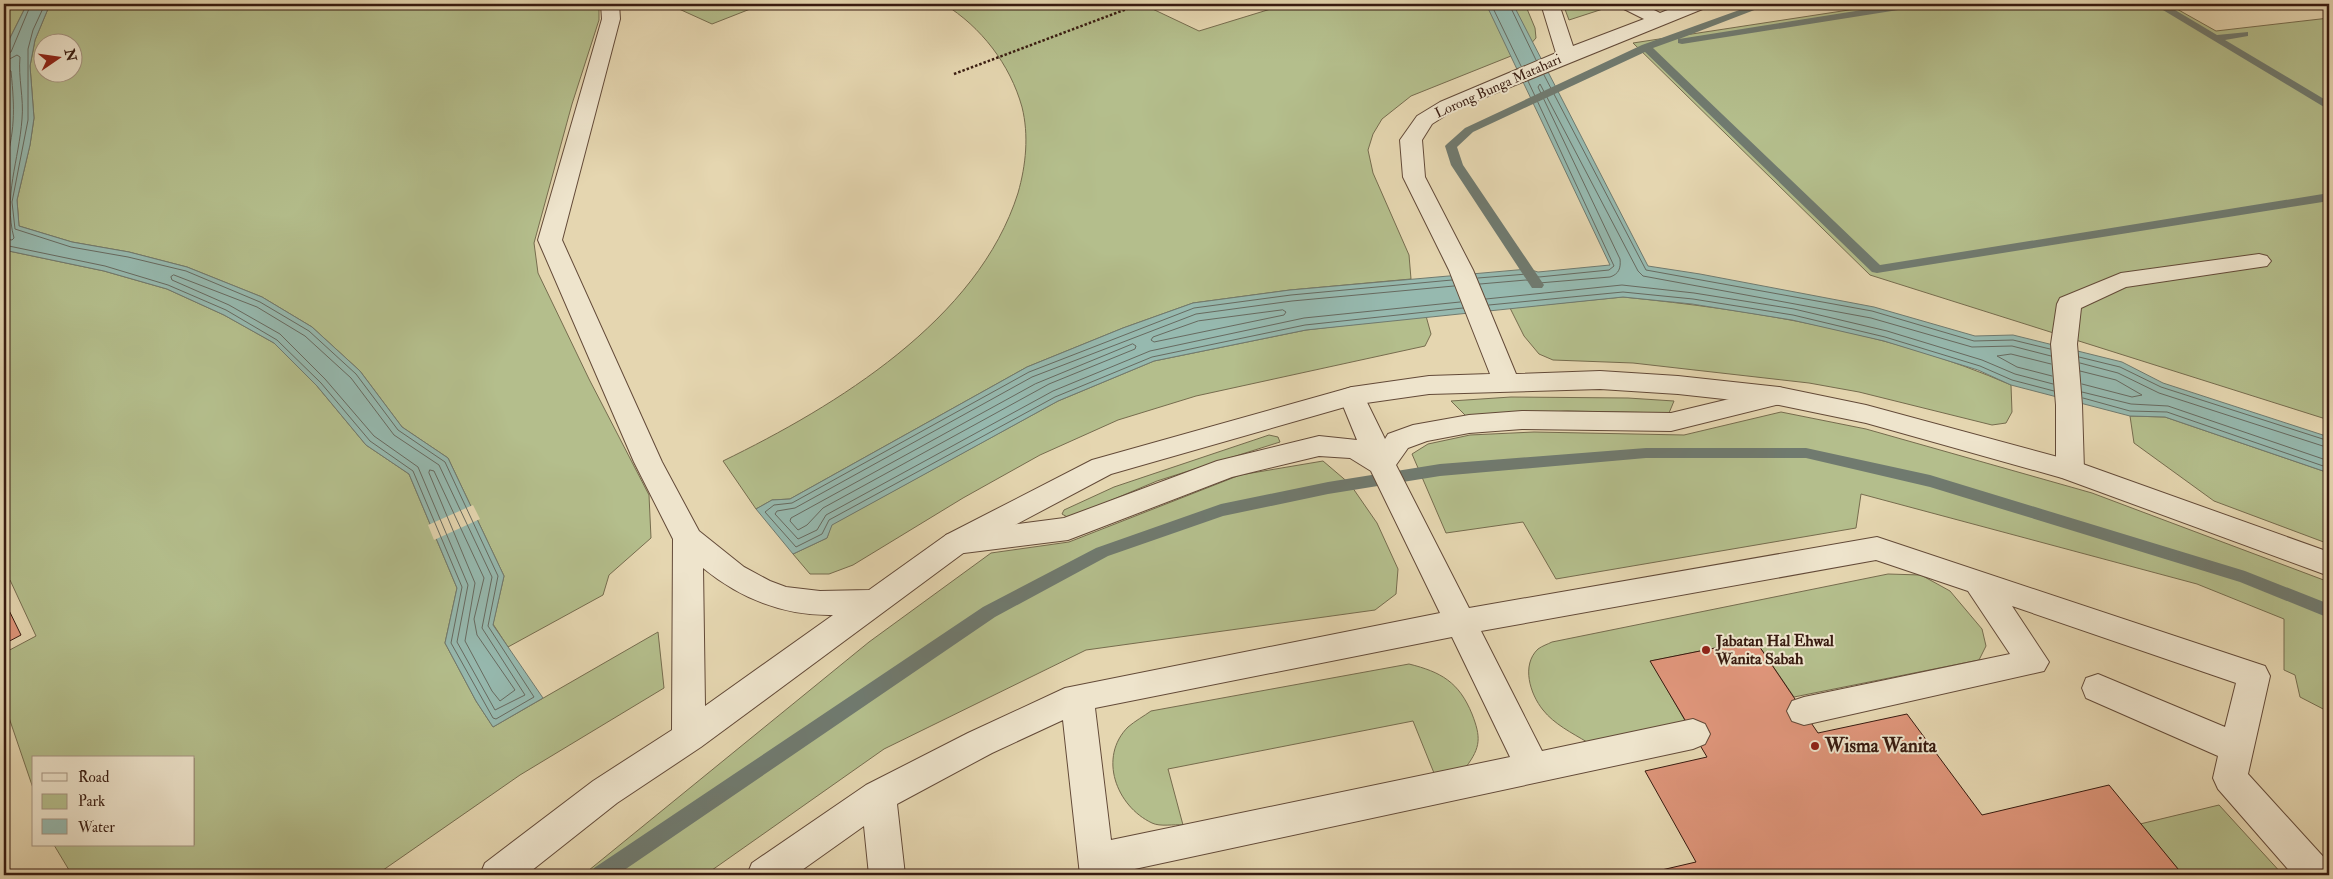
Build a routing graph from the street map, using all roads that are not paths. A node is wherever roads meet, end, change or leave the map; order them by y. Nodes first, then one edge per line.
1 (610, 4) edge
2 (1550, 4) edge
3 (1628, 4) edge
4 (1699, 4) edge
5 (1660, 20) junction
6 (1566, 56) junction
7 (2259, 261) dead end
8 (1506, 381) junction
9 (1352, 396) junction
10 (1779, 396) junction
11 (1382, 464) junction
12 (2070, 470) junction
13 (688, 539) junction
14 (956, 543) junction
15 (2329, 564) edge
16 (1979, 583) junction
17 (874, 602) junction
18 (1461, 622) junction
19 (2098, 688) dead end
20 (1076, 698) junction
21 (1804, 712) dead end
22 (1693, 734) dead end
23 (689, 737) junction
24 (2237, 748) junction
25 (1533, 768) junction
26 (878, 796) junction
27 (1096, 868) edge
28 (498, 875) edge
29 (765, 875) edge
30 (887, 875) edge
31 (2316, 875) edge

1 - 13 street
2 - 6 street
3 - 5 street
4 - 5 street, Lorong Bunga Matahari
5 - 6 street, Lorong Bunga Matahari
6 - 8 street, Lorong Bunga Matahari
7 - 12 street
8 - 9 street
8 - 10 street
9 - 11 street
9 - 14 street
10 - 11 street
10 - 12 street
11 - 14 street
11 - 18 street
12 - 15 street
13 - 17 street
13 - 23 street
14 - 17 street
16 - 18 street
16 - 21 street
16 - 24 street
17 - 23 street
18 - 20 street
18 - 25 street
19 - 24 street
20 - 26 street
20 - 27 street
22 - 25 street
23 - 28 street
24 - 31 street
25 - 27 street
26 - 29 street
26 - 30 street

